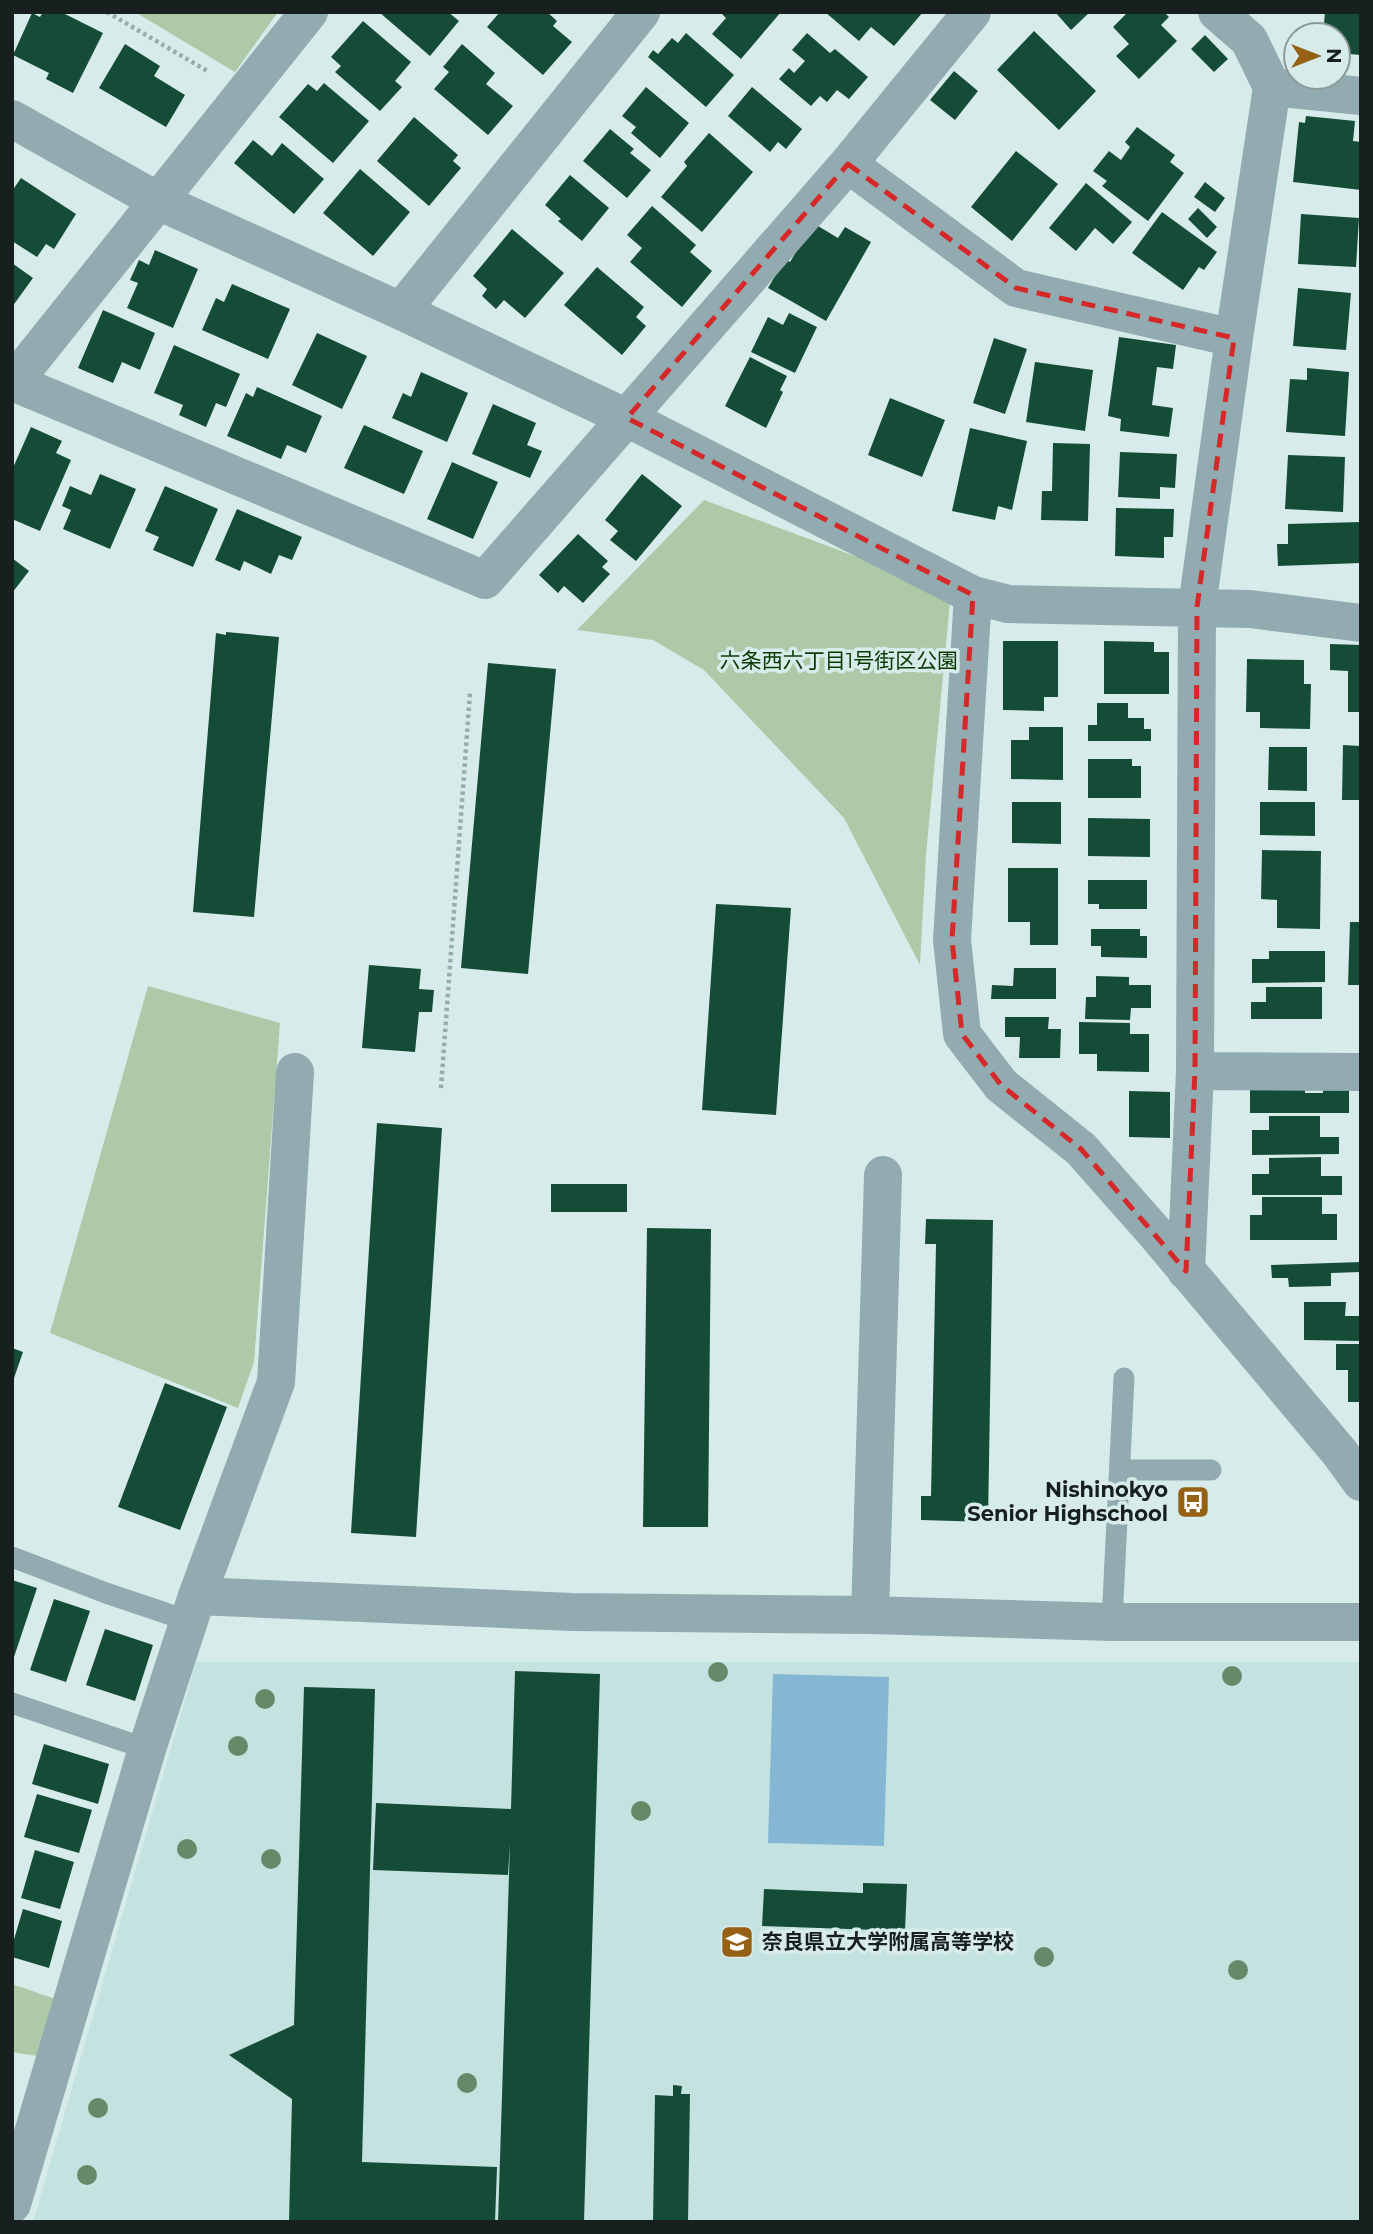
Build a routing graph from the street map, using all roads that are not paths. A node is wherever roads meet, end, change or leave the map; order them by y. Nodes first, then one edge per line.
1 (309, 12) edge
2 (641, 12) edge
3 (972, 12) edge
4 (1217, 12) edge
5 (1272, 87) junction
6 (1361, 96) edge
7 (12, 119) edge
8 (848, 164) junction
9 (158, 201) junction
10 (401, 311) junction
11 (1234, 338) junction
12 (13, 384) edge
13 (627, 418) junction
14 (973, 595) junction
15 (1198, 607) junction
16 (1361, 623) edge
17 (1195, 1071) junction
18 (295, 1072) dead end
19 (1361, 1072) edge
20 (883, 1175) dead end
21 (1186, 1271) junction
22 (1124, 1378) dead end
23 (1354, 1462) edge
24 (1120, 1470) junction
25 (1211, 1470) dead end
26 (12, 1557) edge
27 (193, 1608) junction
28 (870, 1615) junction
29 (1112, 1622) junction
30 (1361, 1622) edge
31 (12, 1703) edge
32 (147, 1749) junction
33 (12, 2204) edge

1 - 9 street
2 - 10 street
3 - 8 street
4 - 5 street
5 - 6 street
5 - 11 street
7 - 9 street
8 - 11 street
8 - 13 street
9 - 10 street
9 - 12 street
10 - 13 street
11 - 15 street
12 - 13 street
13 - 14 street
14 - 15 street
14 - 21 street
15 - 16 street
15 - 17 street
17 - 19 street
17 - 21 street
18 - 27 street
20 - 28 street
21 - 23 street
22 - 24 lane
24 - 25 lane
24 - 29 lane
26 - 27 lane
27 - 28 street
27 - 32 street
28 - 29 street
29 - 30 street
31 - 32 lane
32 - 33 street

